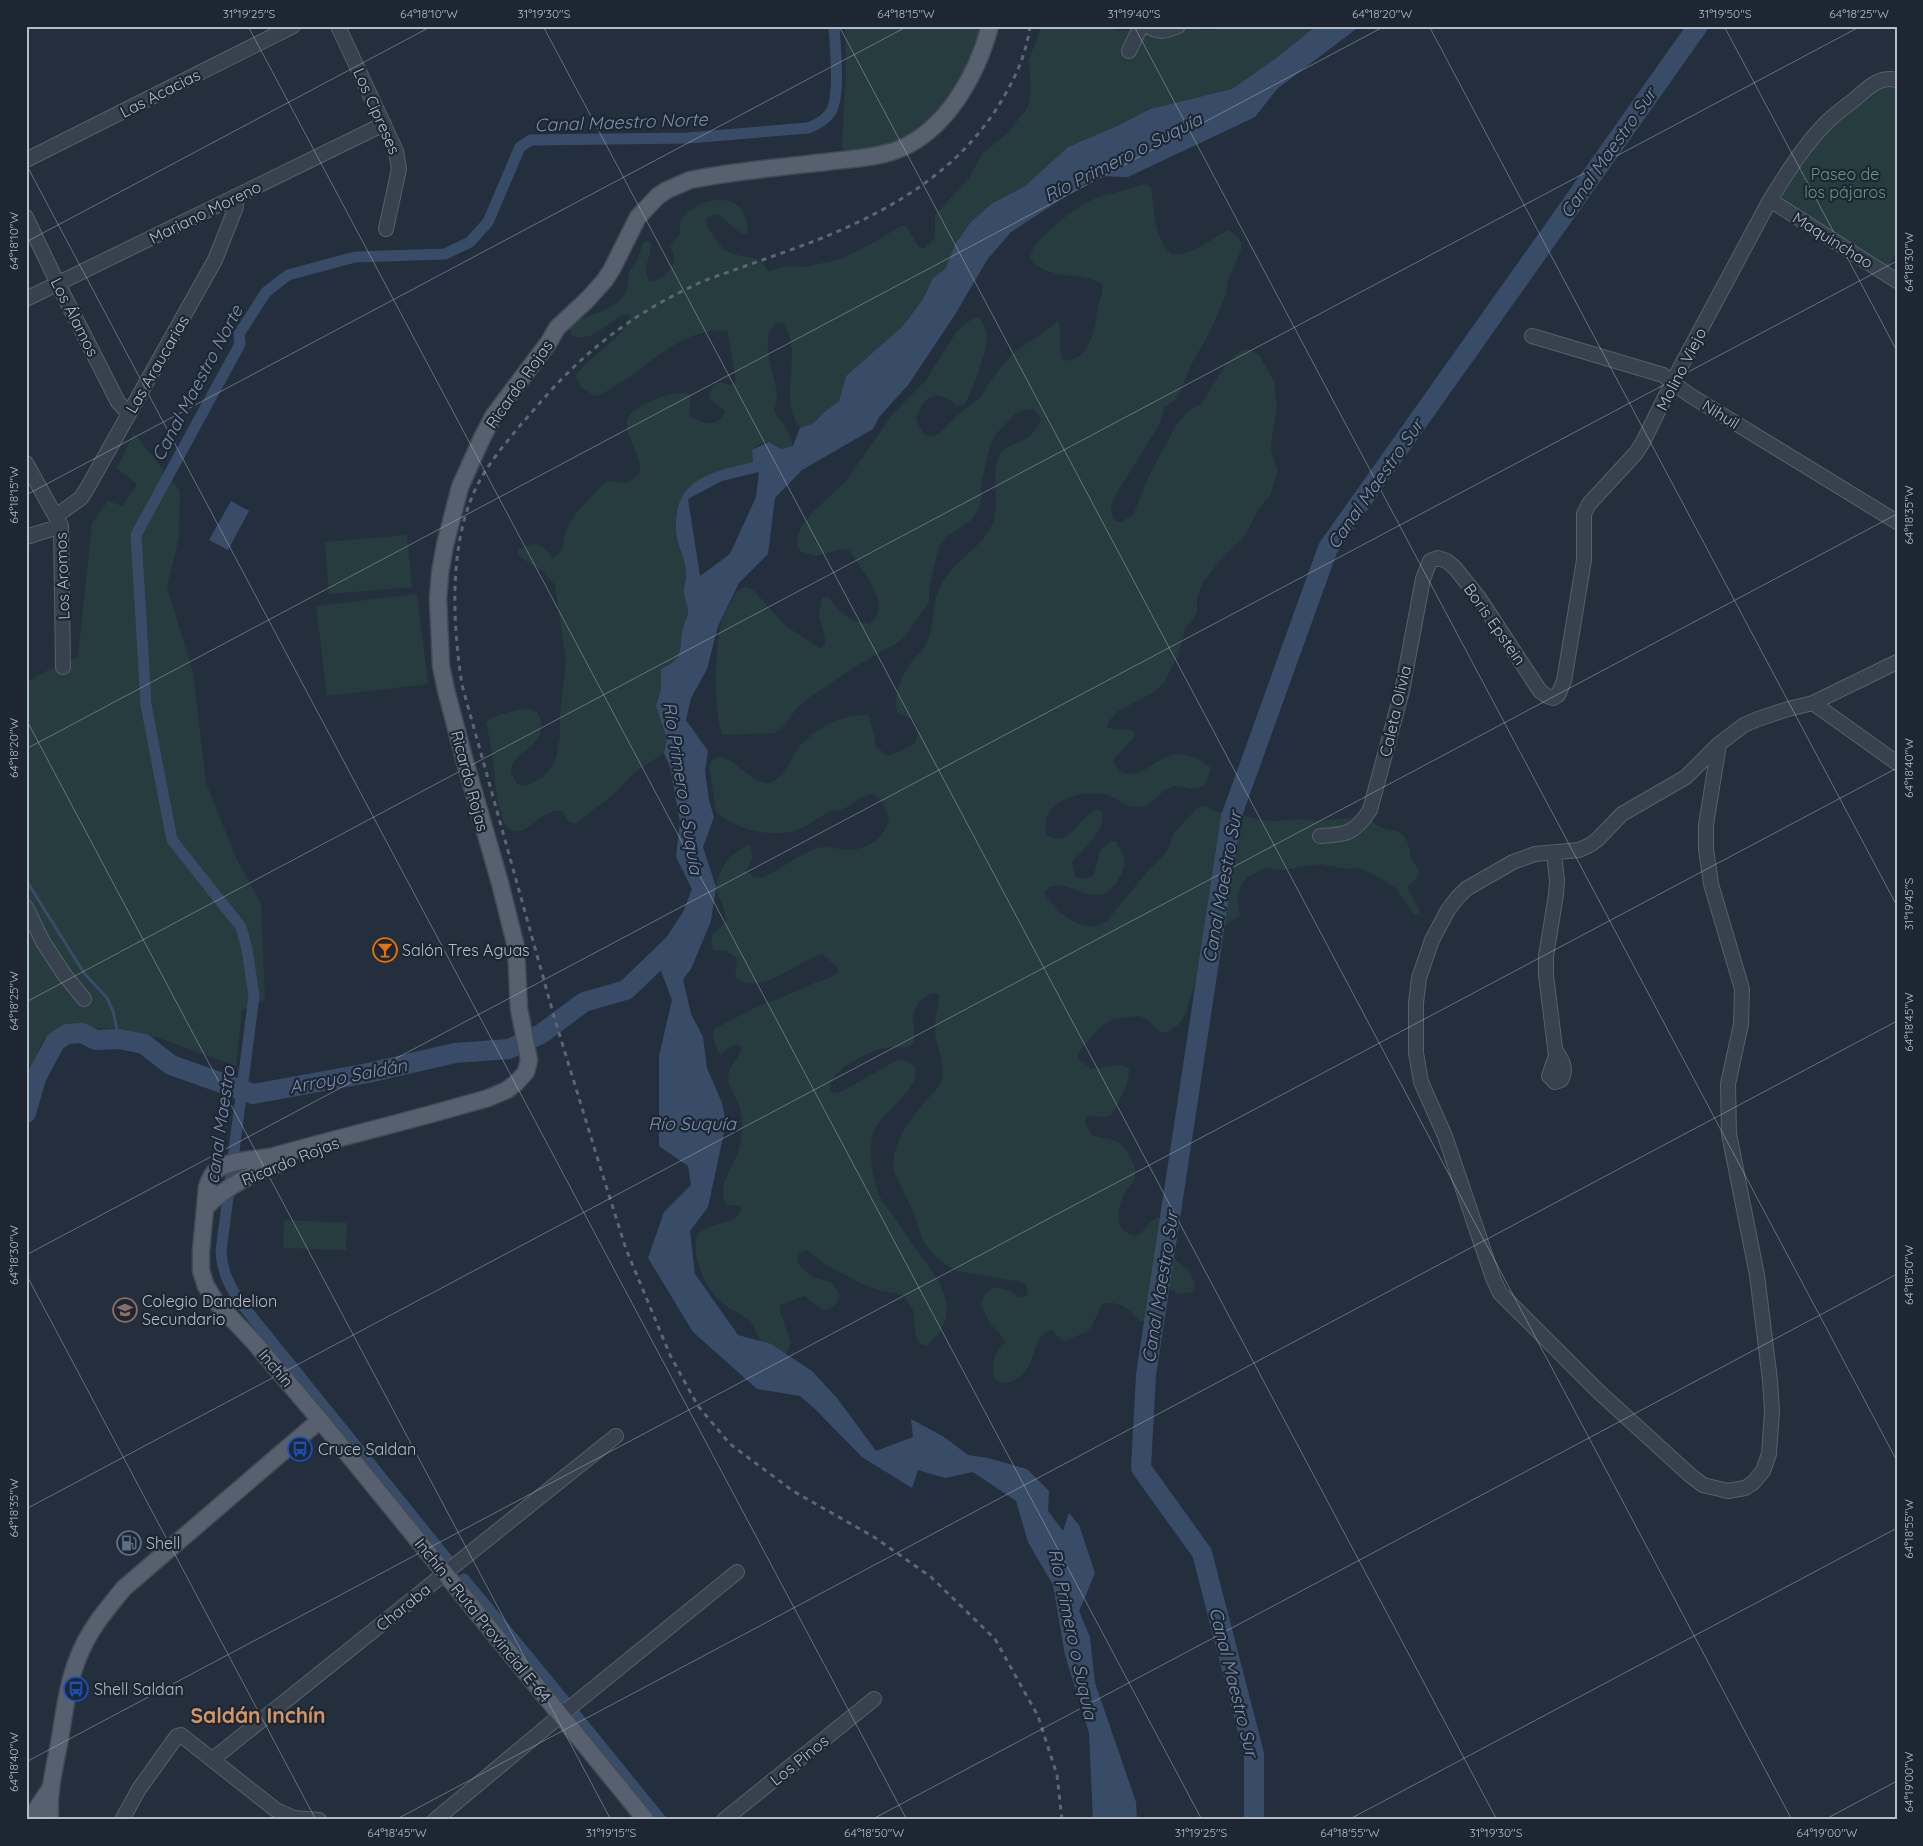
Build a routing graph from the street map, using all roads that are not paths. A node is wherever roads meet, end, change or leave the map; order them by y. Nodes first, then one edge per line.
1 (293, 26) edge
2 (338, 26) edge
3 (990, 26) edge
4 (1141, 26) edge
5 (1147, 26) edge
6 (1178, 26) edge
7 (1129, 51) dead end
8 (1897, 80) edge
9 (384, 124) junction
10 (26, 160) edge
11 (235, 197) junction
12 (1770, 200) junction
13 (26, 217) edge
14 (386, 229) dead end
15 (1897, 281) edge
16 (58, 284) junction
17 (26, 299) edge
18 (1532, 336) dead end
19 (1673, 381) junction
20 (129, 414) junction
21 (26, 463) edge
22 (58, 521) junction
23 (1897, 522) edge
24 (26, 537) edge
25 (1438, 558) joint
26 (1897, 662) edge
27 (63, 667) dead end
28 (1546, 696) joint
29 (1813, 703) junction
30 (1719, 744) junction
31 (1897, 763) edge
32 (1320, 836) dead end
33 (1554, 853) junction
34 (26, 907) edge
35 (84, 999) dead end
36 (1556, 1051) dead end
37 (206, 1207) joint
38 (320, 1420) junction
39 (616, 1436) dead end
40 (737, 1572) dead end
41 (445, 1573) junction
42 (874, 1699) dead end
43 (561, 1714) junction
44 (213, 1759) junction
45 (38, 1819) edge
46 (122, 1820) edge
47 (319, 1820) edge
48 (435, 1820) edge
49 (646, 1820) edge
50 (724, 1820) edge

1 - 10 street, Las Acacias
2 - 9 street, Los Cipreses
3 - 37 main road, Ricardo Rojas
4 - 7 street
5 - 6 street
8 - 12 street, Molino Viejo
9 - 11 street, Mariano Moreno
9 - 14 street, Los Cipreses
11 - 16 street, Mariano Moreno
11 - 20 street, Las Araucarias
12 - 15 street, Maquinchao
12 - 19 street, Molino Viejo
13 - 16 street, Los Álamos
16 - 17 street, Mariano Moreno
16 - 20 street, Los Álamos
18 - 19 street, Nihuil
19 - 23 street, Nihuil
19 - 28 street, Molino Viejo
20 - 22 street, Las Araucarias
21 - 22 street, Los Aromos
22 - 24 street, Las Araucarias
22 - 27 street, Los Aromos
25 - 28 street, Boris Epstein
25 - 32 street, Caleta Olivia
26 - 29 street
29 - 30 street
29 - 31 street
30 - 33 street
30 - 33 street
33 - 36 street
34 - 35 street
37 - 38 main road, Inchín
38 - 41 main road, Inchín - Ruta Provincial E-64
38 - 45 main road
39 - 41 street, Charaba
40 - 43 street
41 - 43 main road, Inchín - Ruta Provincial E-64
41 - 44 street, Charaba
42 - 50 street, Los Pinos
43 - 48 street
43 - 49 main road, Inchín - Ruta Provincial E-64
44 - 46 street
44 - 47 street

